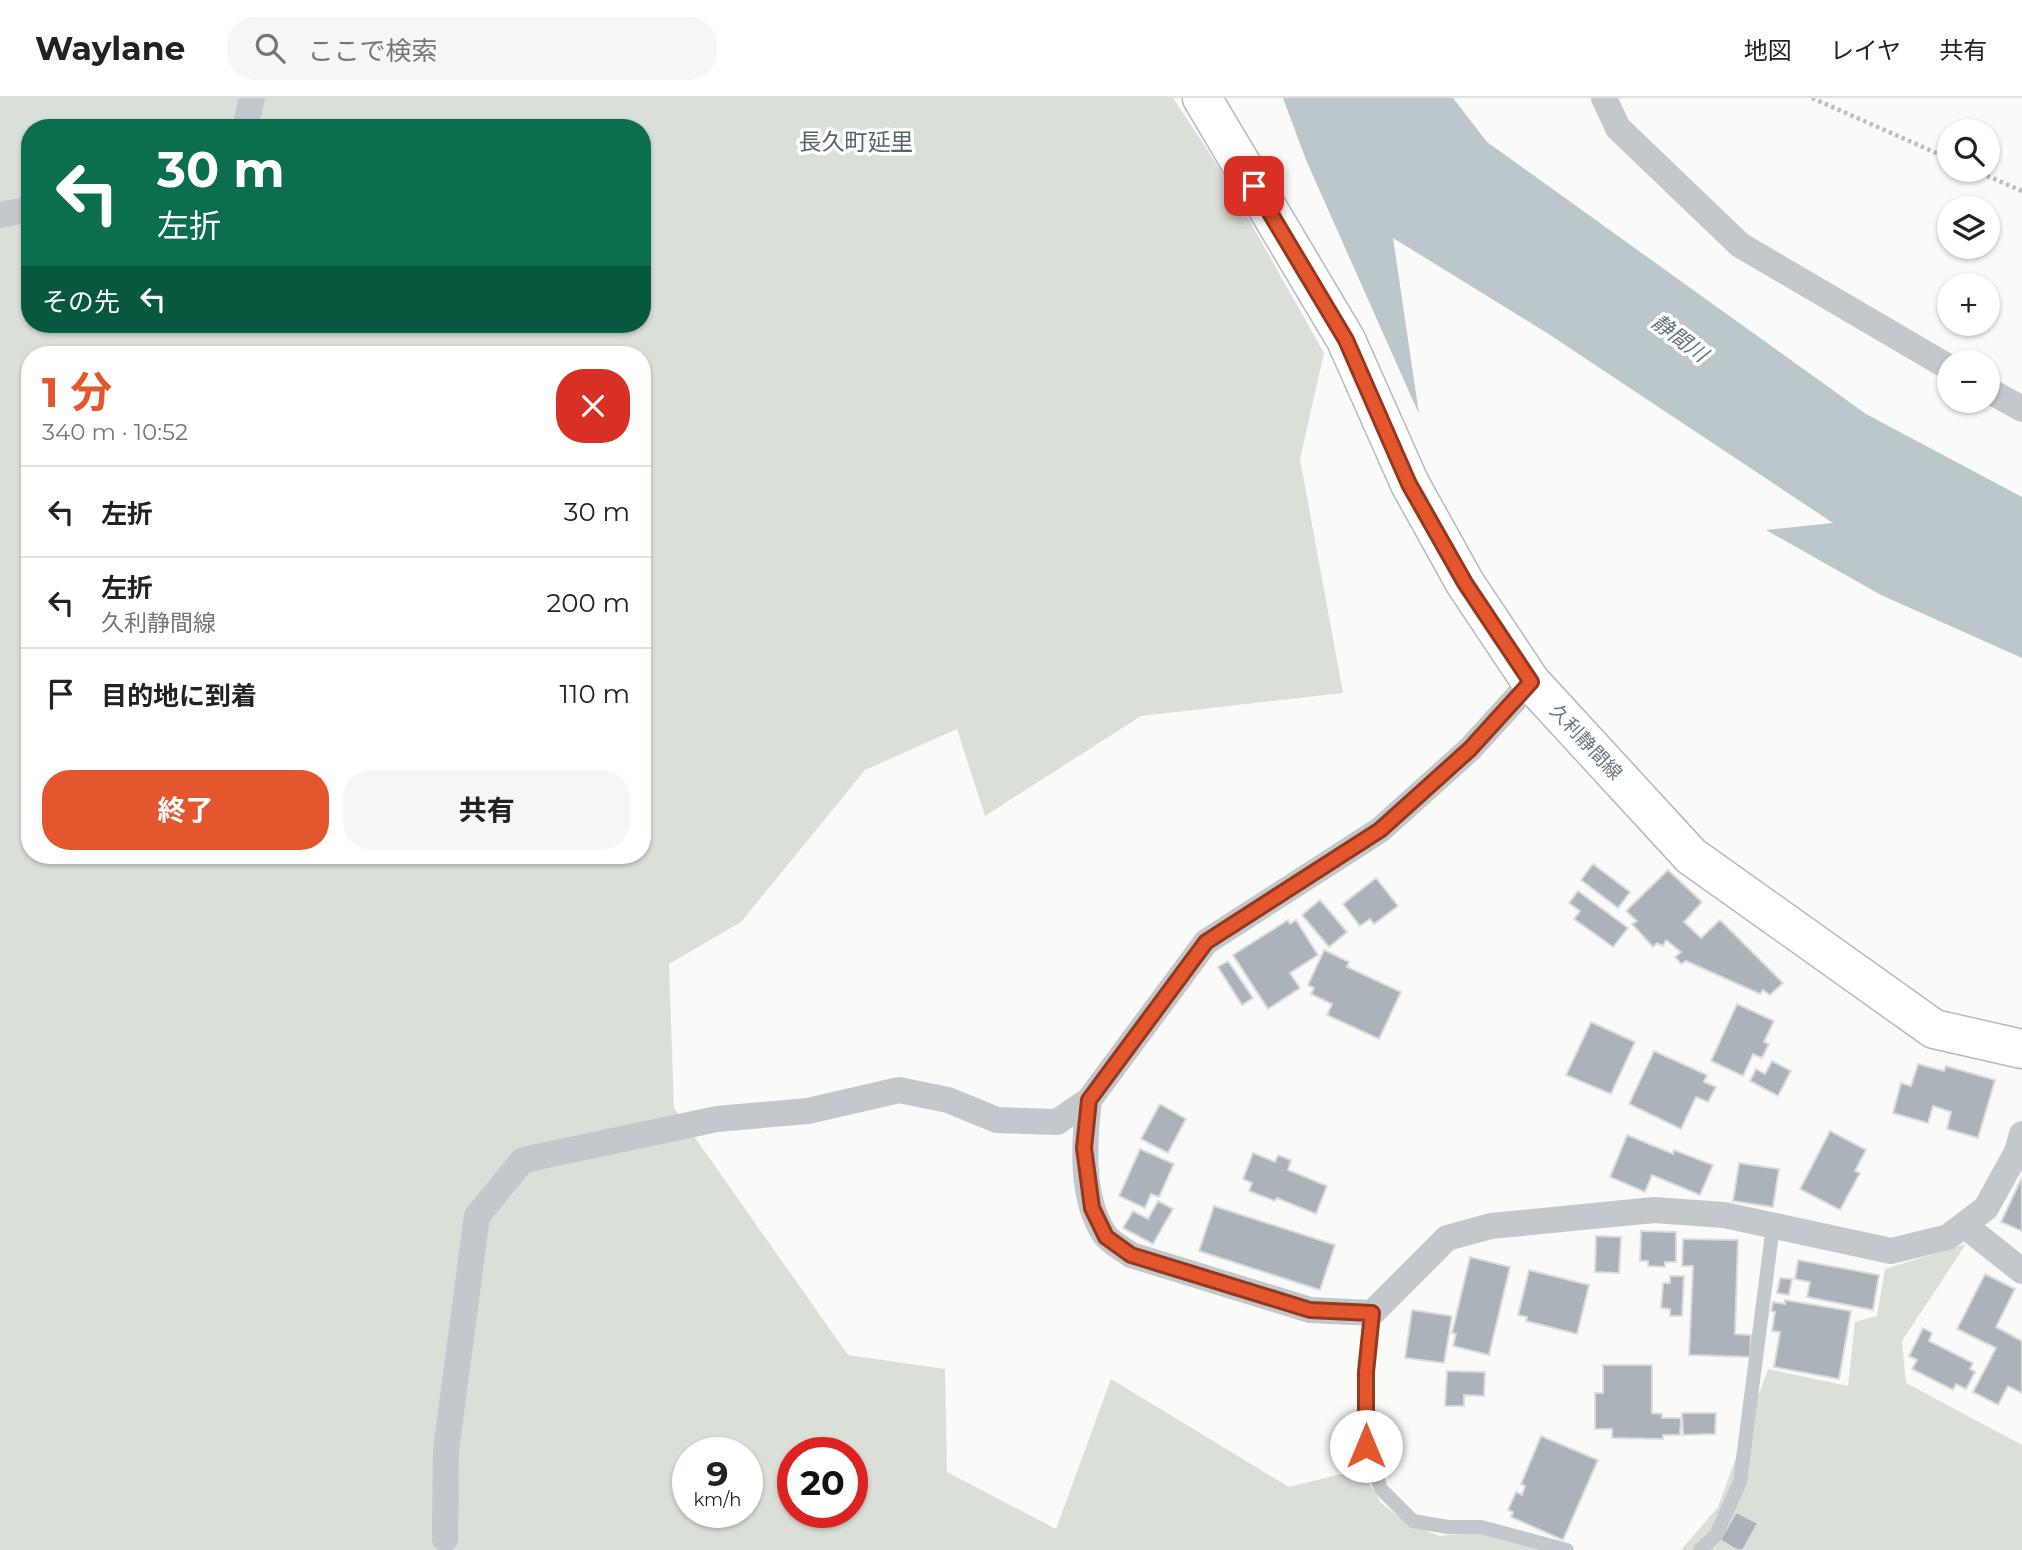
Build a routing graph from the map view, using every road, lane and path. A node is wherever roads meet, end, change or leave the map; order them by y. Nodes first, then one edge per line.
1 (252, 98) edge
2 (1202, 98) edge
3 (1604, 98) edge
4 (1812, 98) edge
5 (247, 119) edge
6 (1937, 153) edge
7 (2000, 181) edge
8 (2022, 191) edge
9 (21, 211) edge
10 (0, 215) edge
11 (1937, 360) edge
12 (2000, 397) edge
13 (2022, 409) edge
14 (1531, 682) junction
15 (2022, 1048) edge
16 (1089, 1100) junction
17 (2022, 1134) edge
18 (1964, 1225) junction
19 (1773, 1226) junction
20 (2022, 1271) edge
21 (1372, 1313) junction
22 (445, 1539) dead end
23 (1567, 1550) edge
24 (1700, 1550) edge

1 - 5 street
2 - 14 main road, 久利静間線
3 - 11 street
4 - 6 path
7 - 8 path
9 - 10 street
12 - 13 street
14 - 15 main road, 久利静間線
14 - 16 street
16 - 21 street
16 - 22 street
17 - 18 street
18 - 19 street
18 - 20 street
19 - 21 street
19 - 24 lane
21 - 23 lane

